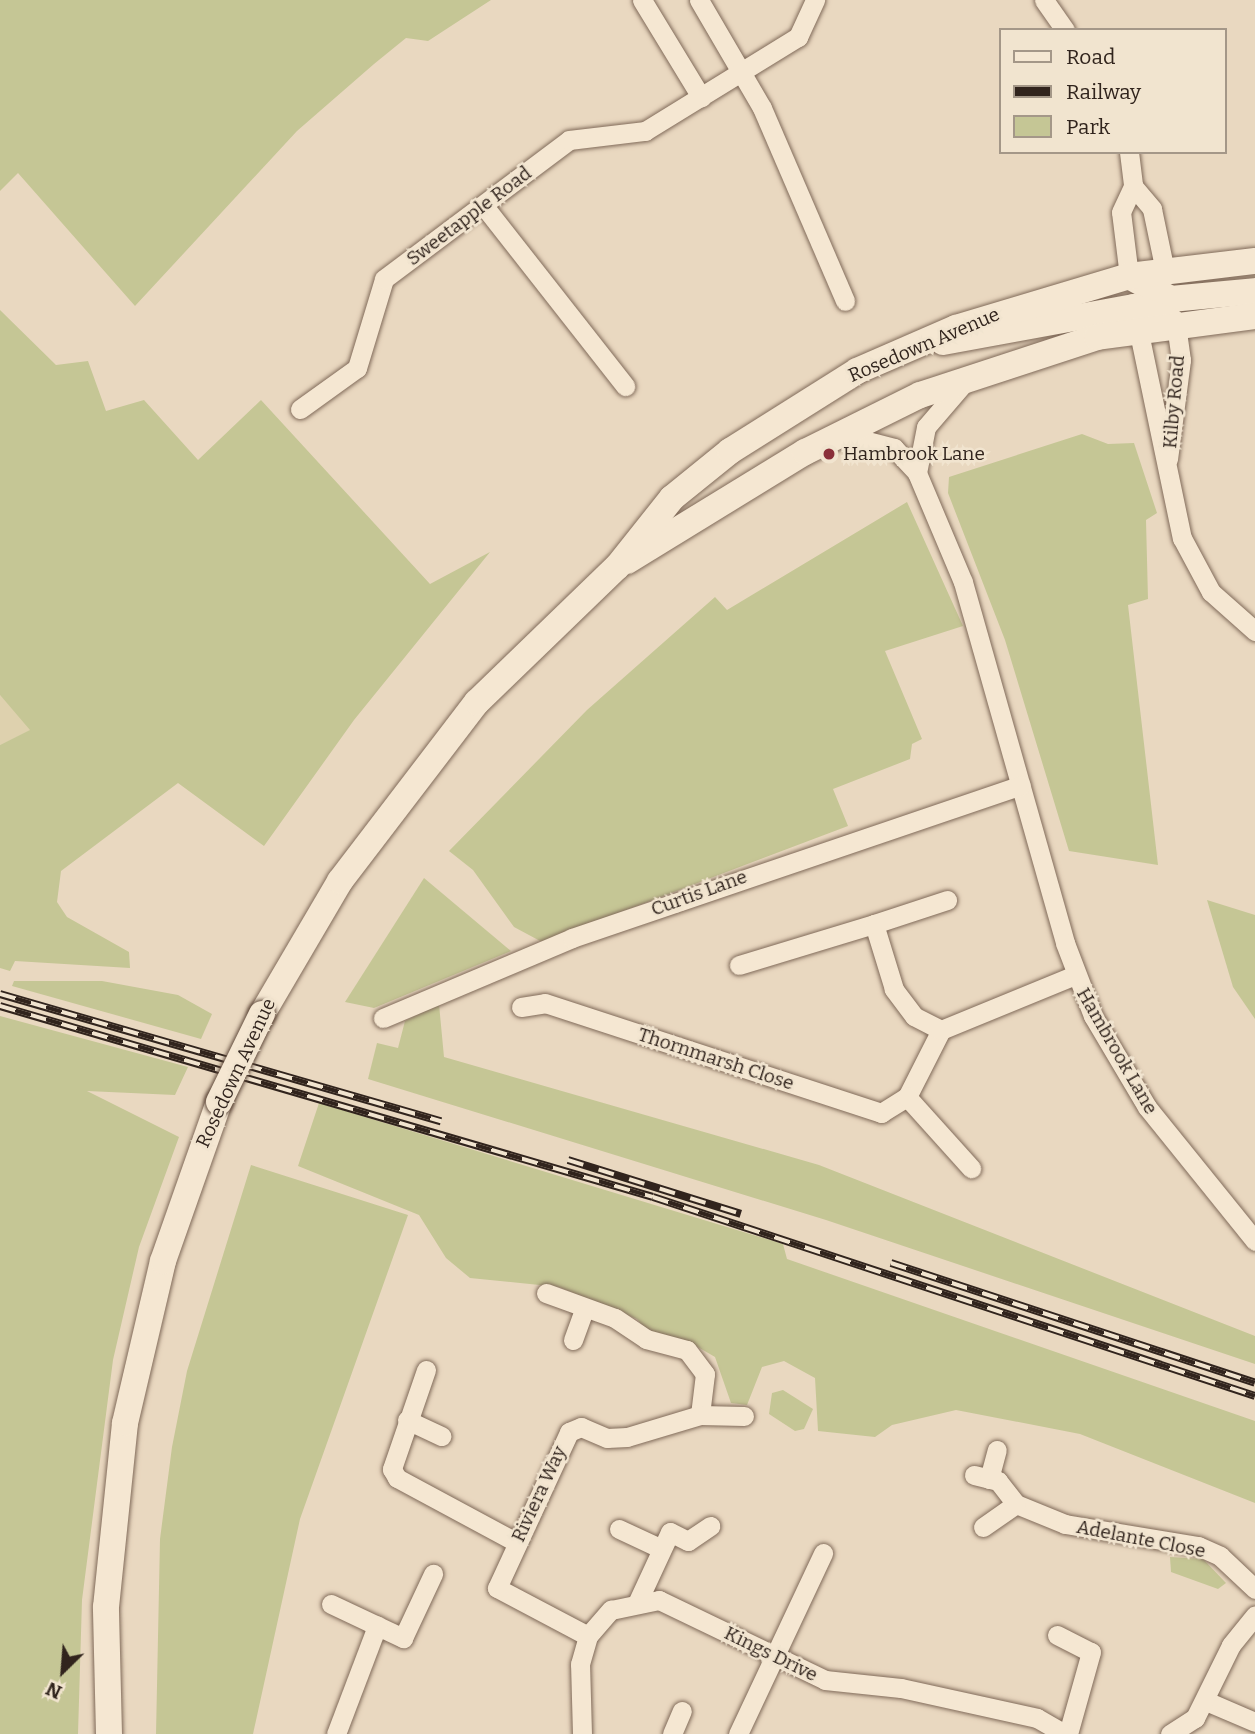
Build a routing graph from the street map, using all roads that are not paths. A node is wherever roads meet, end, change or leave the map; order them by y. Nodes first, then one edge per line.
1 (642, 0) edge
2 (699, 0) edge
3 (815, 0) edge
4 (1044, 0) edge
5 (1064, 28) edge
6 (741, 71) junction
7 (701, 97) junction
8 (1129, 154) edge
9 (1133, 186) junction
10 (484, 206) junction
11 (1255, 261) edge
12 (1165, 271) junction
13 (1129, 276) junction
14 (1255, 291) edge
15 (845, 301) dead end
16 (1173, 311) junction
17 (1255, 316) edge
18 (1136, 317) junction
19 (919, 344) junction
20 (971, 376) junction
21 (625, 386) dead end
22 (300, 409) dead end
23 (839, 434) junction
24 (917, 473) junction
25 (1166, 481) junction
26 (617, 567) junction
27 (1255, 631) edge
28 (1021, 785) junction
29 (947, 900) dead end
30 (874, 924) junction
31 (739, 965) dead end
32 (1075, 975) junction
33 (521, 1007) dead end
34 (383, 1018) dead end
35 (941, 1030) junction
36 (907, 1097) junction
37 (971, 1168) dead end
38 (1255, 1241) edge
39 (546, 1293) dead end
40 (584, 1309) junction
41 (573, 1340) dead end
42 (426, 1370) dead end
43 (700, 1415) junction
44 (744, 1416) dead end
45 (407, 1420) junction
46 (442, 1436) dead end
47 (997, 1450) dead end
48 (1016, 1504) junction
49 (710, 1526) dead end
50 (983, 1527) dead end
51 (619, 1529) dead end
52 (516, 1542) junction
53 (662, 1549) junction
54 (823, 1553) dead end
55 (433, 1574) dead end
56 (1255, 1590) edge
57 (638, 1601) junction
58 (331, 1604) dead end
59 (1255, 1615) edge
60 (377, 1626) junction
61 (1057, 1635) dead end
62 (588, 1636) junction
63 (775, 1653) junction
64 (1206, 1700) junction
65 (682, 1711) dead end
66 (1255, 1722) edge
67 (109, 1734) edge
68 (336, 1734) edge
69 (582, 1734) edge
70 (671, 1734) edge
71 (738, 1734) edge
72 (1066, 1734) edge
73 (1170, 1734) edge

1 - 7 street
2 - 6 street
3 - 6 street, Sweetapple Road
4 - 5 street
6 - 7 street, Sweetapple Road
6 - 15 street
7 - 10 street, Sweetapple Road
8 - 9 street
9 - 12 street
9 - 13 street
10 - 21 street
10 - 22 street, Sweetapple Road
11 - 12 street, Rosedown Avenue
12 - 13 street, Rosedown Avenue
12 - 16 street
13 - 16 street
13 - 18 street
13 - 19 street, Rosedown Avenue
14 - 16 street
16 - 17 street
16 - 18 street
16 - 25 street, Kilby Road
18 - 19 street
18 - 20 street, Rosedown Avenue
18 - 25 street, Kilby Road
19 - 26 street, Rosedown Avenue
20 - 23 street, Rosedown Avenue
20 - 24 street
23 - 24 street, Hambrook Lane
23 - 26 street, Rosedown Avenue
24 - 28 street, Hambrook Lane
25 - 27 street, Kilby Road
26 - 67 street, Rosedown Avenue, bridge
28 - 32 street, Hambrook Lane
28 - 34 street, Curtis Lane
29 - 30 street
30 - 31 street
30 - 35 street
32 - 35 street
32 - 38 street, Hambrook Lane
33 - 36 street, Thornmarsh Close
35 - 36 street
36 - 37 street
39 - 40 street
40 - 41 street
40 - 43 street
42 - 45 street
43 - 44 street, Riviera Way
43 - 52 street, Riviera Way
45 - 46 street
45 - 52 street
47 - 48 street, Adelante Close
48 - 50 street
48 - 56 street, Adelante Close
49 - 53 street
51 - 53 street
52 - 62 street, Riviera Way
53 - 57 street
54 - 63 street
55 - 60 street
57 - 62 street
57 - 63 street, Kings Drive
58 - 60 street
59 - 64 street
60 - 68 street
61 - 72 street, Kings Drive
62 - 69 street
63 - 71 street
63 - 72 street, Kings Drive
64 - 66 street
64 - 73 street
65 - 70 street

